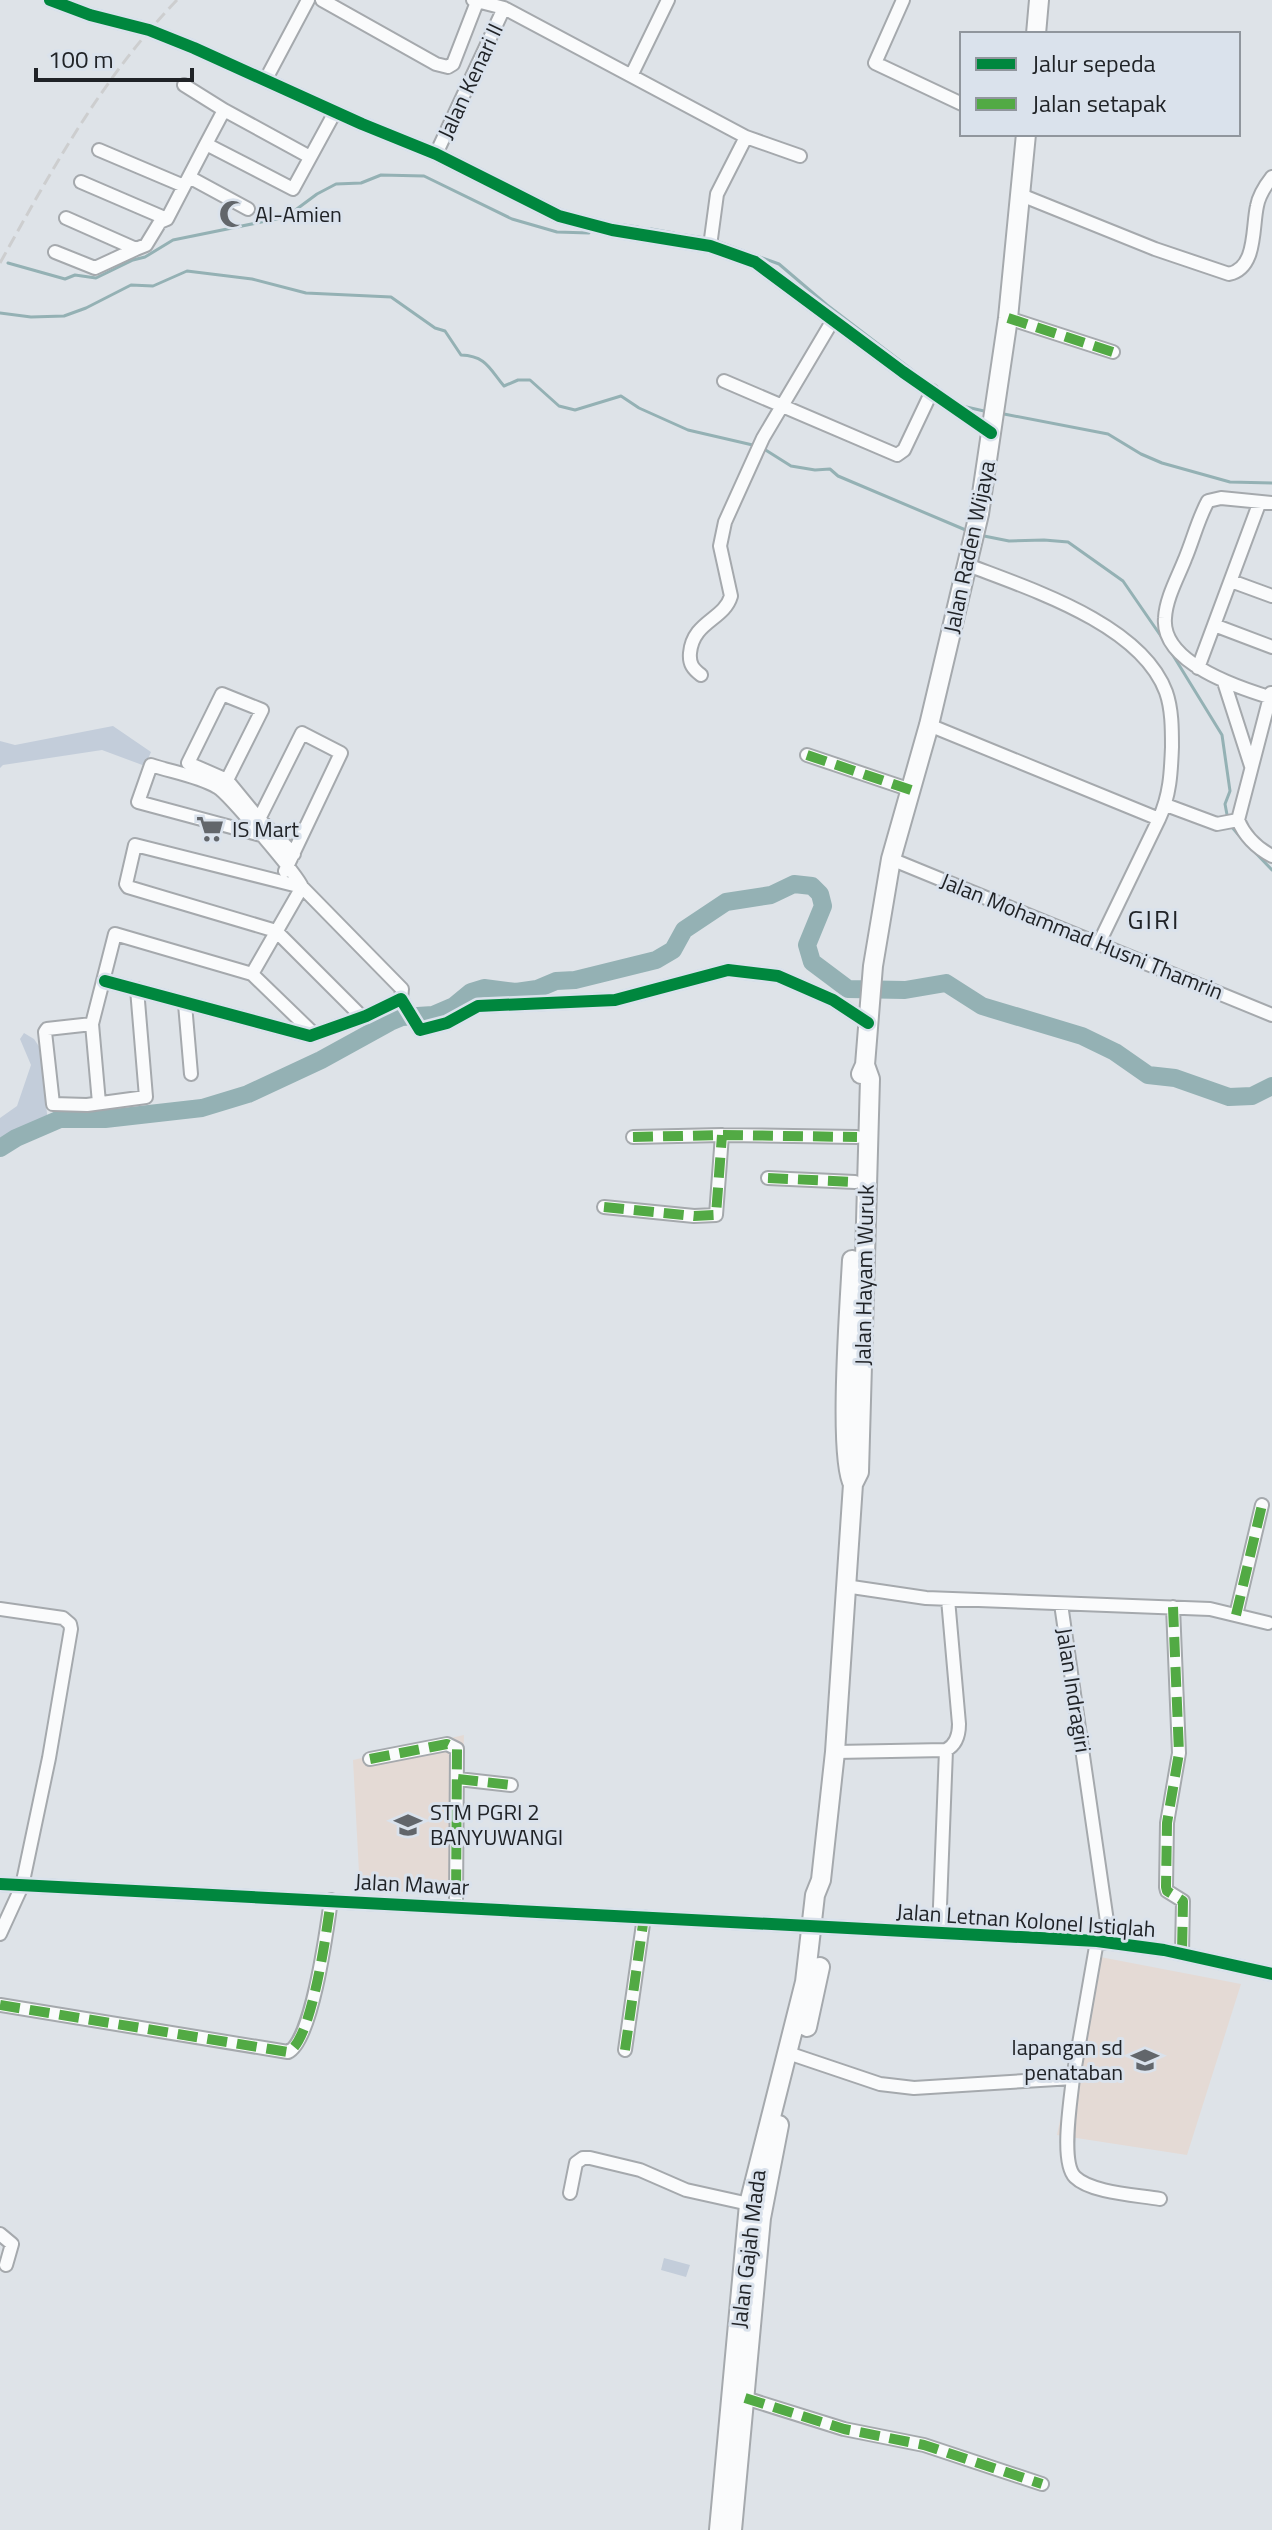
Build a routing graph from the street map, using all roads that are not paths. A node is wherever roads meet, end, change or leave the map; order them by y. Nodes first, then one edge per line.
1 (50, 0) edge
2 (308, 0) edge
3 (322, 0) edge
4 (668, 0) edge
5 (903, 0) edge
6 (475, 1) edge
7 (1034, 1) edge
8 (504, 8) junction
9 (1036, 32) edge
10 (632, 74) junction
11 (266, 79) junction
12 (184, 85) dead end
13 (960, 103) edge
14 (224, 110) junction
15 (335, 112) junction
16 (1026, 136) edge
17 (746, 137) junction
18 (206, 144) junction
19 (99, 150) dead end
20 (312, 153) junction
21 (436, 154) junction
22 (800, 156) dead end
23 (1272, 177) edge
24 (81, 182) dead end
25 (186, 182) junction
26 (1021, 195) junction
27 (248, 209) dead end
28 (66, 218) dead end
29 (167, 219) junction
30 (710, 246) junction
31 (136, 249) junction
32 (55, 252) dead end
33 (1008, 318) junction
34 (833, 320) junction
35 (1113, 352) dead end
36 (724, 381) dead end
37 (932, 391) junction
38 (782, 405) junction
39 (991, 433) junction
40 (1266, 503) edge
41 (968, 565) junction
42 (1231, 581) junction
43 (1272, 596) edge
44 (1214, 625) junction
45 (1272, 647) edge
46 (1198, 668) junction
47 (701, 675) dead end
48 (1224, 682) junction
49 (1271, 695) edge
50 (929, 725) junction
51 (807, 755) dead end
52 (1251, 766) junction
53 (224, 786) junction
54 (911, 790) junction
55 (1166, 805) junction
56 (259, 819) junction
57 (1159, 819) junction
58 (1230, 823) junction
59 (261, 835) junction
60 (294, 854) junction
61 (1272, 856) edge
62 (891, 859) junction
63 (288, 866) junction
64 (279, 883) junction
65 (302, 887) junction
66 (276, 931) junction
67 (1099, 943) junction
68 (252, 974) junction
69 (105, 981) junction
70 (137, 989) junction
71 (404, 1003) junction
72 (185, 1004) junction
73 (1272, 1015) edge
74 (868, 1016) junction
75 (362, 1017) junction
76 (92, 1024) junction
77 (314, 1034) junction
78 (865, 1065) junction
79 (191, 1074) dead end
80 (99, 1103) junction
81 (722, 1135) junction
82 (633, 1137) dead end
83 (857, 1137) junction
84 (768, 1178) dead end
85 (855, 1182) junction
86 (604, 1207) dead end
87 (853, 1484) junction
88 (1262, 1505) dead end
89 (845, 1586) junction
90 (948, 1599) junction
91 (1061, 1604) junction
92 (1173, 1607) junction
93 (0, 1609) edge
94 (1236, 1615) junction
95 (1268, 1623) dead end
96 (949, 1748) junction
97 (835, 1752) junction
98 (370, 1759) dead end
99 (458, 1779) junction
100 (511, 1785) dead end
101 (0, 1884) edge
102 (22, 1886) junction
103 (331, 1900) junction
104 (456, 1906) junction
105 (644, 1917) junction
106 (817, 1926) junction
107 (939, 1932) junction
108 (0, 1934) edge
109 (1104, 1942) junction
110 (1182, 1953) junction
111 (1272, 1974) edge
112 (0, 2005) edge
113 (625, 2050) dead end
114 (793, 2055) junction
115 (1073, 2078) junction
116 (570, 2193) dead end
117 (1160, 2199) dead end
118 (749, 2204) junction
119 (0, 2234) edge
120 (6, 2265) dead end
121 (745, 2398) junction
122 (1042, 2484) dead end
123 (719, 2530) edge
124 (732, 2530) edge

1 - 11 street
2 - 11 street
3 - 6 street
4 - 10 street
5 - 13 street
6 - 8 street
7 - 9 highway
8 - 10 street
8 - 21 street, Jalan Kenari II
10 - 17 street
11 - 15 street
12 - 14 street
14 - 18 street
14 - 20 street
15 - 20 street
15 - 21 street
16 - 26 highway, Jalan Raden Wijaya
17 - 22 street
17 - 30 street
18 - 20 street
18 - 25 street
19 - 25 street
21 - 30 street
23 - 26 street
24 - 29 street
25 - 27 street
25 - 29 street
26 - 33 highway, Jalan Raden Wijaya
28 - 31 street
29 - 31 street
30 - 34 street
31 - 32 street
33 - 35 street
33 - 39 highway, Jalan Raden Wijaya
34 - 37 street
34 - 38 street
36 - 38 street
37 - 38 street
37 - 39 street
38 - 47 street
39 - 41 highway, Jalan Raden Wijaya
40 - 42 street
40 - 46 street
41 - 50 highway, Jalan Raden Wijaya
41 - 55 street
42 - 43 street
42 - 44 street
44 - 45 street
44 - 46 street
46 - 48 street
48 - 49 street
48 - 52 street
49 - 52 street
50 - 54 highway, Jalan Raden Wijaya
50 - 57 street
51 - 54 street
52 - 58 street
53 - 53 street
53 - 56 street
53 - 59 street
53 - 59 street
54 - 62 highway, Jalan Raden Wijaya
55 - 57 street
55 - 58 street
56 - 60 street
56 - 60 street
57 - 67 street
58 - 61 street
59 - 63 street
60 - 63 street
62 - 67 street, Jalan Mohammad Husni Thamrin
62 - 74 highway, Jalan Hayam Wuruk
63 - 64 street
63 - 65 street
64 - 65 street
64 - 66 street
65 - 66 street
65 - 71 street
66 - 68 street
66 - 75 street
67 - 73 street, Jalan Mohammad Husni Thamrin
68 - 69 street
68 - 77 street
69 - 70 street
69 - 76 street
70 - 72 street
70 - 80 street
71 - 74 street
71 - 75 street
72 - 77 street
72 - 79 street
74 - 78 highway, Jalan Hayam Wuruk
75 - 77 street
76 - 80 street
76 - 80 street
78 - 83 highway, Jalan Hayam Wuruk
78 - 87 highway, Jalan Hayam Wuruk
81 - 82 street
81 - 83 street
81 - 86 street
83 - 85 highway, Jalan Hayam Wuruk
84 - 85 street
85 - 87 highway, Jalan Hayam Wuruk
87 - 89 highway, Jalan Hayam Wuruk
88 - 94 street
89 - 90 street, Jalan Indragiri
89 - 97 highway, Jalan Hayam Wuruk
90 - 91 street, Jalan Indragiri
90 - 96 street
91 - 92 street
91 - 109 street, Jalan Indragiri
92 - 94 street
92 - 110 street
93 - 102 street
94 - 95 street
96 - 97 street
96 - 107 street
97 - 106 highway, Jalan Hayam Wuruk
98 - 99 street
99 - 100 street
99 - 104 street
101 - 102 street, Jalan Mawar
102 - 103 street, Jalan Mawar
102 - 108 street
103 - 104 street, Jalan Mawar
103 - 112 street
104 - 105 street, Jalan Mawar
105 - 106 street, Jalan Mawar
105 - 113 street
106 - 107 street, Jalan Letnan Kolonel Istiqlah
106 - 114 highway, Jalan Gajah Mada
106 - 114 highway
107 - 109 street, Jalan Letnan Kolonel Istiqlah
109 - 110 street, Jalan Letnan Kolonel Istiqlah
109 - 115 street, Jalan Indragiri
110 - 111 street, Jalan Letnan Kolonel Istiqlah
114 - 115 street
114 - 118 highway, Jalan Gajah Mada
114 - 121 highway
115 - 117 street, Jalan Indragiri
116 - 118 street
118 - 123 highway, Jalan Gajah Mada
119 - 120 street
121 - 122 street
121 - 124 highway

